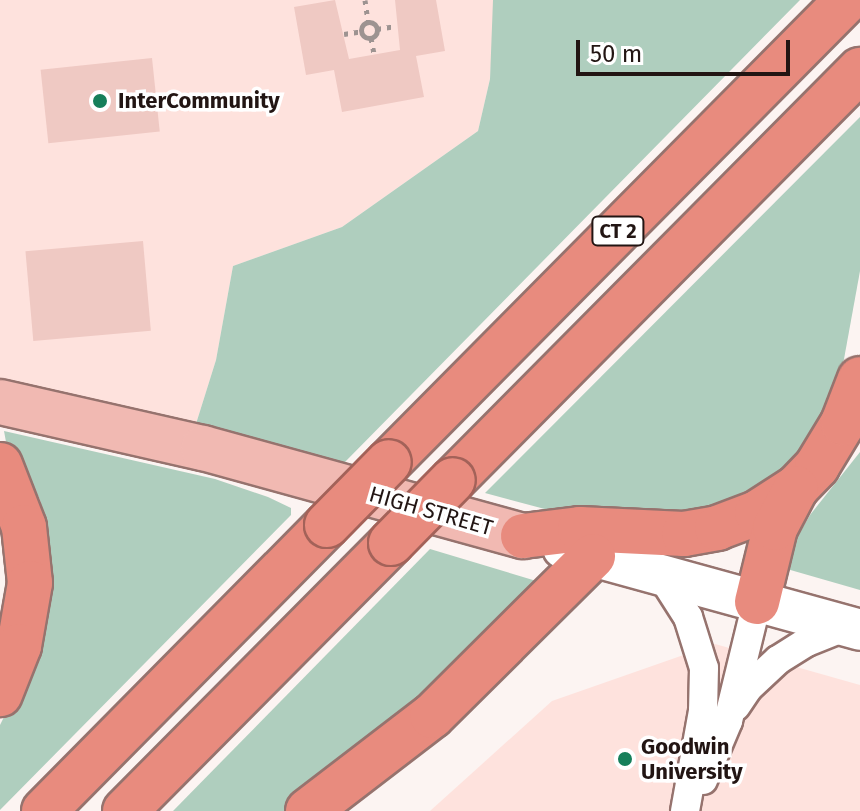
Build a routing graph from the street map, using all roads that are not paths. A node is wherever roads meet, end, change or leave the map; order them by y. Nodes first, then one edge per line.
1 (847, 0) edge
2 (860, 70) edge
3 (860, 379) edge
4 (0, 402) edge
5 (0, 465) edge
6 (797, 487) junction
7 (523, 536) junction
8 (593, 556) junction
9 (661, 575) junction
10 (757, 602) junction
11 (853, 628) edge
12 (0, 694) edge
13 (728, 721) junction
14 (44, 811) edge
15 (125, 811) edge
16 (308, 811) edge
17 (685, 811) edge
18 (693, 811) edge

1 - 14 highway, CT 2, bridge
2 - 15 highway, CT 2, bridge
3 - 6 highway
4 - 7 main road, HIGH STREET
5 - 12 highway
6 - 7 highway
6 - 10 highway
7 - 8 main road, HIGH STREET
8 - 9 main road, HIGH STREET
8 - 16 highway
9 - 10 main road, HIGH STREET
9 - 17 street
10 - 11 main road, HIGH STREET
10 - 13 street
11 - 13 street
13 - 18 street

